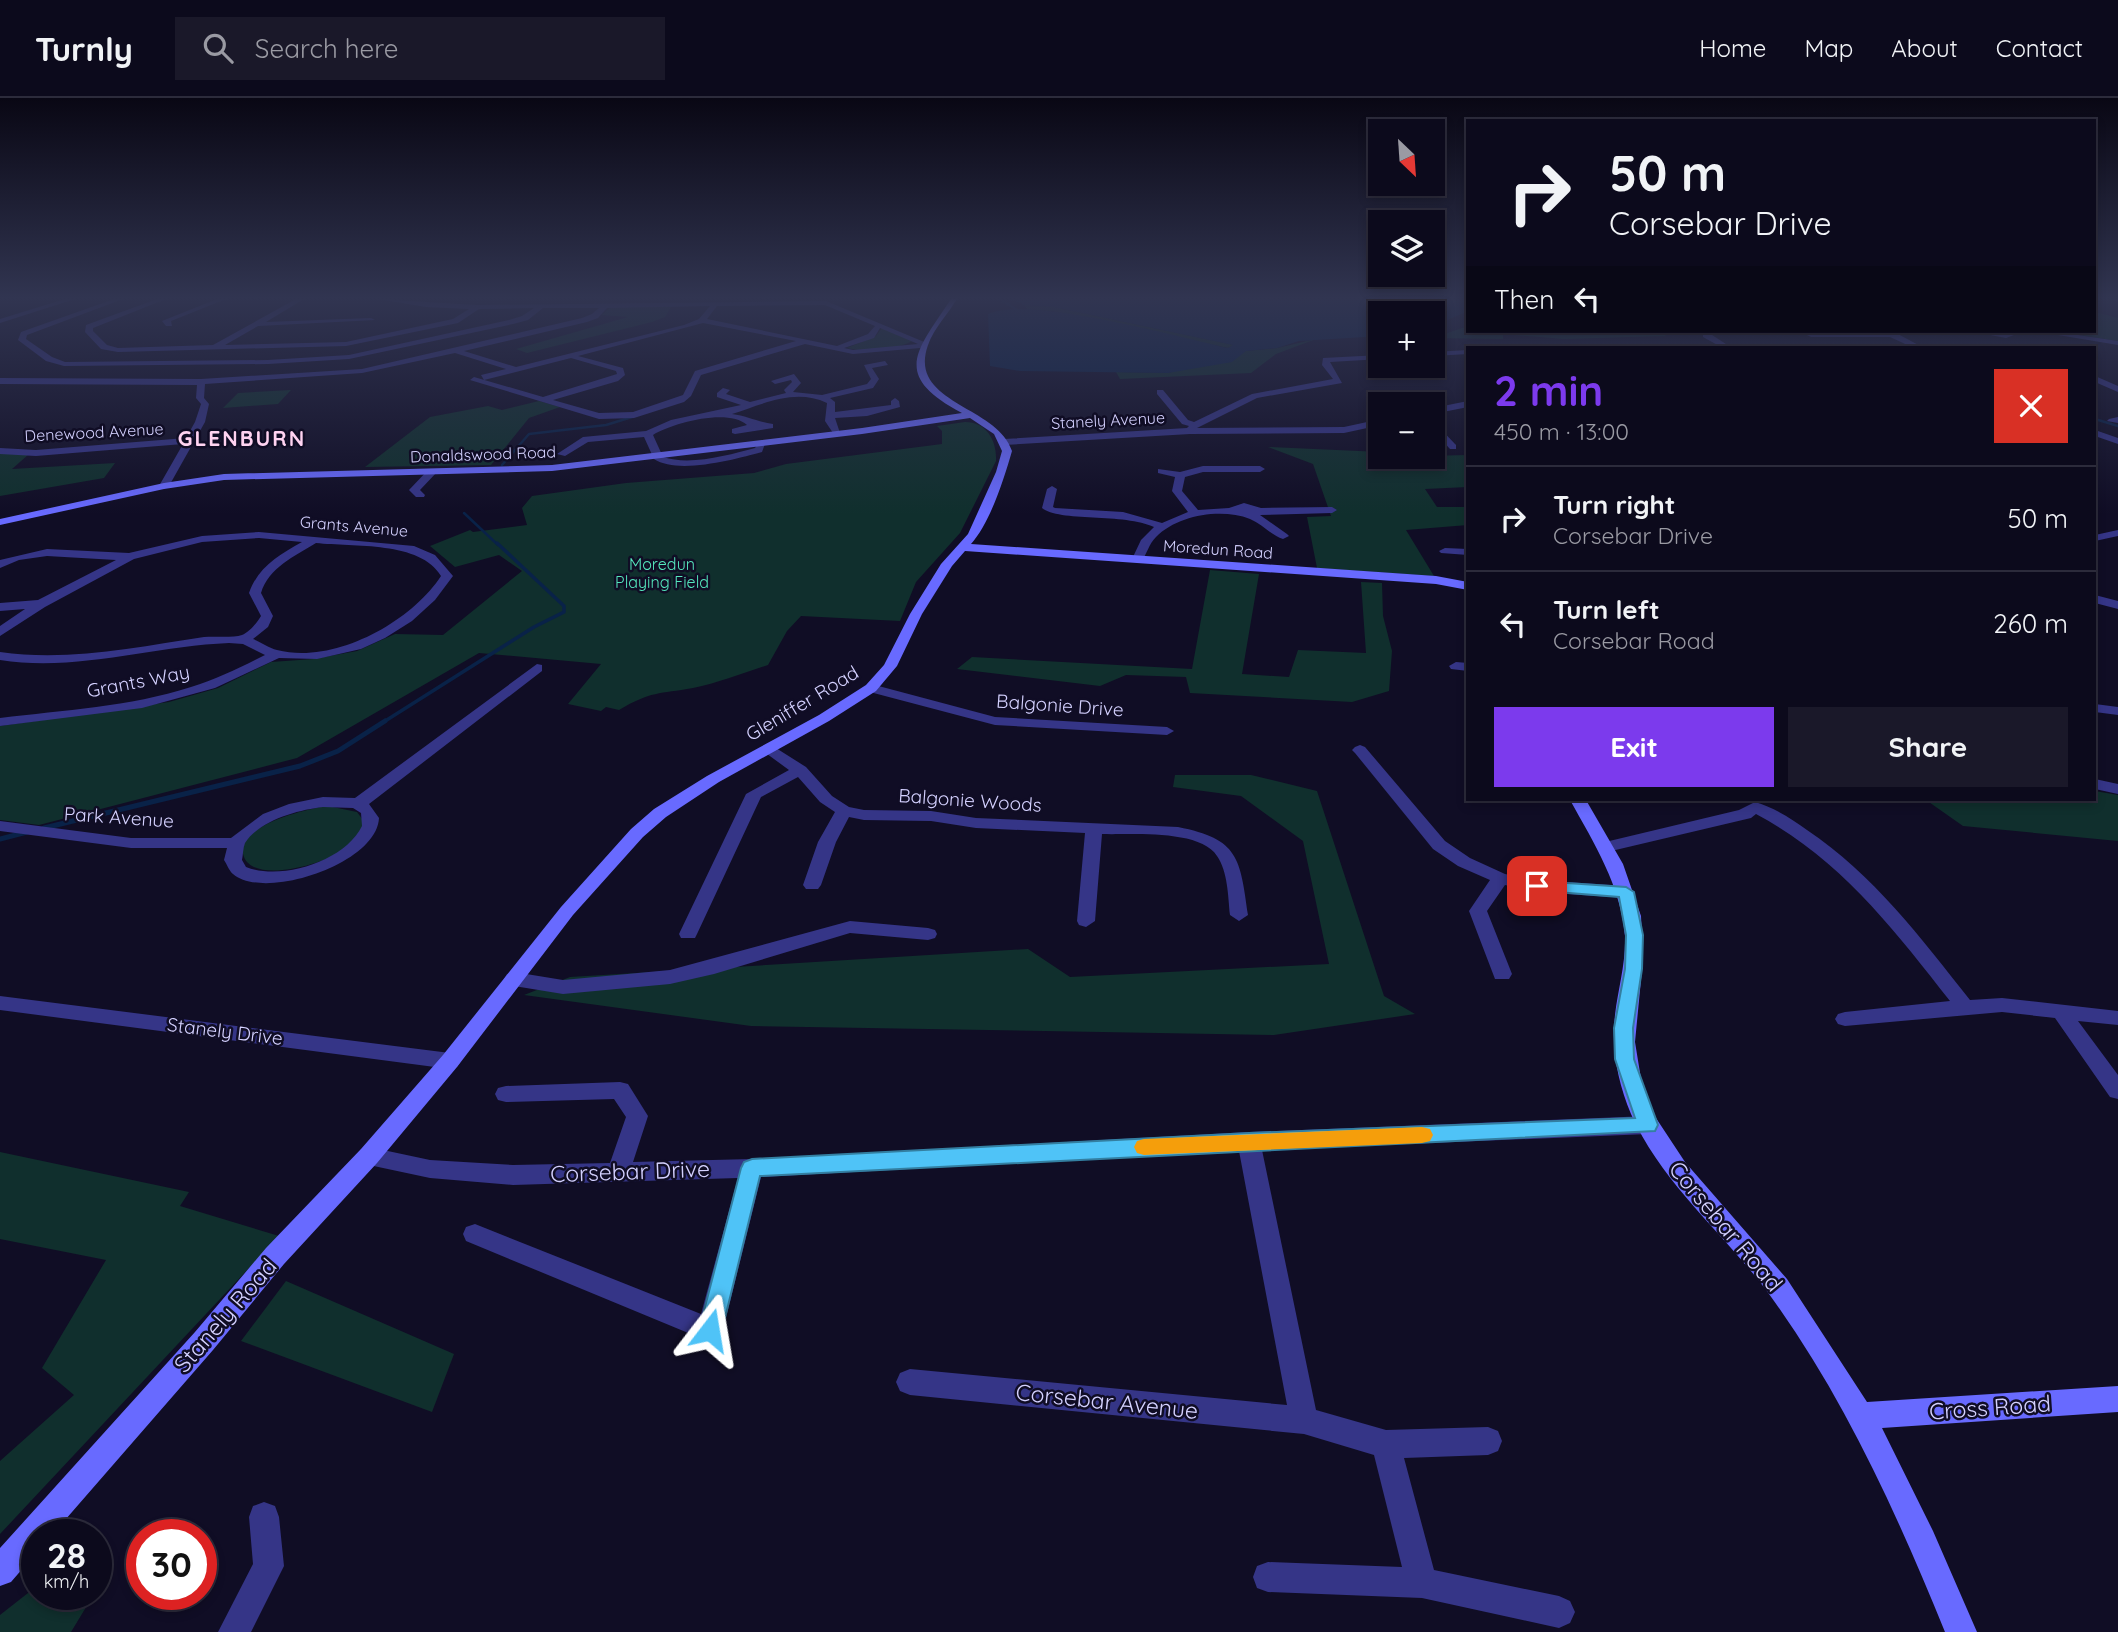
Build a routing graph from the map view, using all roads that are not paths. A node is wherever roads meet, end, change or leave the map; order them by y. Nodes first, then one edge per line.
1 (176, 371) edge
2 (360, 371) edge
3 (519, 371) edge
4 (620, 371) edge
5 (706, 371) edge
6 (867, 371) edge
7 (923, 371) edge
8 (1331, 371) edge
9 (277, 377) junction
10 (2096, 379) edge
11 (2118, 379) edge
12 (474, 380) dead end
13 (494, 380) junction
14 (0, 381) edge
15 (157, 381) junction
16 (775, 381) dead end
17 (201, 382) junction
18 (284, 387) dead end
19 (2118, 391) edge
20 (1160, 392) dead end
21 (2106, 393) dead end
22 (792, 396) junction
23 (706, 397) dead end
24 (823, 397) junction
25 (546, 399) junction
26 (747, 404) junction
27 (1466, 404) edge
28 (909, 408) dead end
29 (1445, 409) edge
30 (720, 414) junction
31 (831, 415) junction
32 (969, 415) junction
33 (1368, 425) edge
34 (754, 426) junction
35 (770, 426) dead end
36 (1192, 428) junction
37 (735, 430) dead end
38 (2096, 433) edge
39 (648, 434) junction
40 (838, 434) junction
41 (1445, 438) edge
42 (189, 441) junction
43 (2118, 441) edge
44 (1004, 442) junction
45 (554, 446) dead end
46 (573, 447) junction
47 (1453, 447) dead end
48 (0, 451) edge
49 (562, 454) dead end
50 (657, 457) junction
51 (1260, 469) dead end
52 (1162, 471) dead end
53 (432, 472) junction
54 (1180, 475) junction
55 (164, 486) junction
56 (1052, 489) dead end
57 (400, 492) dead end
58 (1332, 510) dead end
59 (1195, 513) junction
60 (1256, 514) junction
61 (0, 522) edge
62 (1160, 526) junction
63 (2118, 533) edge
64 (1283, 536) dead end
65 (2096, 538) edge
66 (314, 540) junction
67 (964, 547) junction
68 (1445, 551) dead end
69 (1466, 552) edge
70 (131, 557) junction
71 (1138, 559) junction
72 (0, 564) edge
73 (1466, 586) edge
74 (2096, 598) edge
75 (41, 604) junction
76 (2118, 606) edge
77 (0, 607) edge
78 (0, 632) edge
79 (243, 639) junction
80 (277, 654) junction
81 (0, 656) edge
82 (537, 668) dead end
83 (871, 688) junction
84 (2096, 708) edge
85 (2118, 710) edge
86 (0, 722) edge
87 (1167, 731) dead end
88 (768, 748) junction
89 (1360, 750) dead end
90 (800, 770) junction
91 (2096, 784) edge
92 (2118, 789) edge
93 (1579, 801) edge
94 (1754, 803) edge
95 (358, 804) junction
96 (844, 811) junction
97 (0, 826) edge
98 (1094, 829) junction
99 (236, 843) junction
100 (1608, 848) junction
101 (1500, 878) junction
102 (812, 885) dead end
103 (1626, 892) junction
104 (1239, 915) dead end
105 (1086, 921) dead end
106 (688, 934) dead end
107 (928, 934) dead end
108 (1502, 974) dead end
109 (514, 979) junction
110 (0, 1003) edge
111 (1965, 1007) junction
112 (2060, 1012) junction
113 (2118, 1018) edge
114 (1845, 1019) dead end
115 (450, 1061) junction
116 (2118, 1091) edge
117 (506, 1094) dead end
118 (1648, 1125) junction
119 (1249, 1142) junction
120 (369, 1156) junction
121 (752, 1168) junction
122 (619, 1171) junction
123 (475, 1234) dead end
124 (910, 1382) dead end
125 (2118, 1399) edge
126 (1862, 1416) junction
127 (1304, 1420) junction
128 (1488, 1441) dead end
129 (1386, 1444) junction
130 (264, 1517) dead end
131 (0, 1571) edge
132 (1268, 1577) dead end
133 (1422, 1584) junction
134 (1559, 1612) dead end
135 (234, 1632) edge
136 (1961, 1632) edge

1 - 15 street
2 - 9 street
3 - 13 street
4 - 25 street
5 - 25 street
6 - 24 street
7 - 32 street
8 - 36 street
9 - 17 street
9 - 18 street
10 - 11 street
10 - 19 street
12 - 13 street
13 - 25 street
14 - 15 street
15 - 17 street
16 - 22 street
17 - 42 street
19 - 21 street
20 - 36 street
22 - 24 street
22 - 26 street
23 - 26 street
24 - 31 street
26 - 30 street
27 - 29 street
28 - 31 street
30 - 34 street
30 - 39 street
31 - 40 street
32 - 40 street, Donaldswood Road
32 - 44 street
33 - 36 street, Stanely Avenue
34 - 35 street
34 - 37 street
36 - 44 street, Stanely Avenue
38 - 43 street
39 - 46 street
39 - 50 street
40 - 50 street, Donaldswood Road
41 - 47 street
42 - 48 street, Denewood Avenue
42 - 55 street
44 - 67 street, Gleniffer Road
45 - 46 street
46 - 49 street
50 - 53 street, Donaldswood Road
51 - 54 street
52 - 54 street
53 - 55 street, Donaldswood Road
53 - 57 street
54 - 59 street
55 - 61 street, Donaldswood Road
56 - 62 street
58 - 60 street
59 - 60 street
59 - 62 street
60 - 64 street
62 - 71 street
63 - 65 street
66 - 70 street, Grants Avenue
66 - 79 street
66 - 80 street, Grants Avenue
67 - 71 street, Moredun Road
67 - 83 street, Gleniffer Road
68 - 69 street
70 - 72 street
70 - 75 street, Grants Avenue
71 - 73 street, Moredun Road
74 - 76 street
75 - 77 street
75 - 78 street, Grants Avenue
79 - 80 street, Grants Avenue
79 - 81 street, Grants Avenue
80 - 86 street, Grants Way
82 - 95 street
83 - 87 street, Balgonie Drive
83 - 88 street, Gleniffer Road
84 - 85 street
88 - 90 street
88 - 109 street, Gleniffer Road
89 - 101 street
90 - 96 street
90 - 106 street
91 - 92 street
93 - 100 street, Corsebar Road
94 - 100 street
94 - 111 street
95 - 99 street
95 - 99 street
96 - 98 street, Balgonie Woods
96 - 102 street
97 - 99 street, Park Avenue
98 - 104 street, Balgonie Woods
98 - 105 street
100 - 103 street, Corsebar Road
101 - 103 street
101 - 108 street
103 - 118 street, Corsebar Road
107 - 109 street
109 - 115 street, Gleniffer Road
110 - 115 street, Stanely Drive
111 - 112 street
111 - 114 street
112 - 113 street
112 - 116 street
115 - 120 street, Stanely Road
117 - 122 street
118 - 119 street, Corsebar Drive
118 - 126 street, Corsebar Road
119 - 121 street, Corsebar Drive
119 - 127 street
120 - 122 street, Corsebar Drive
120 - 131 street, Stanely Road
121 - 122 street, Corsebar Drive
121 - 123 street
124 - 127 street, Corsebar Avenue
125 - 126 street, Cross Road
126 - 136 street, Corsebar Road
127 - 129 street, Corsebar Avenue
128 - 129 street, Corsebar Avenue
129 - 133 street
130 - 135 street
132 - 133 street
133 - 134 street

